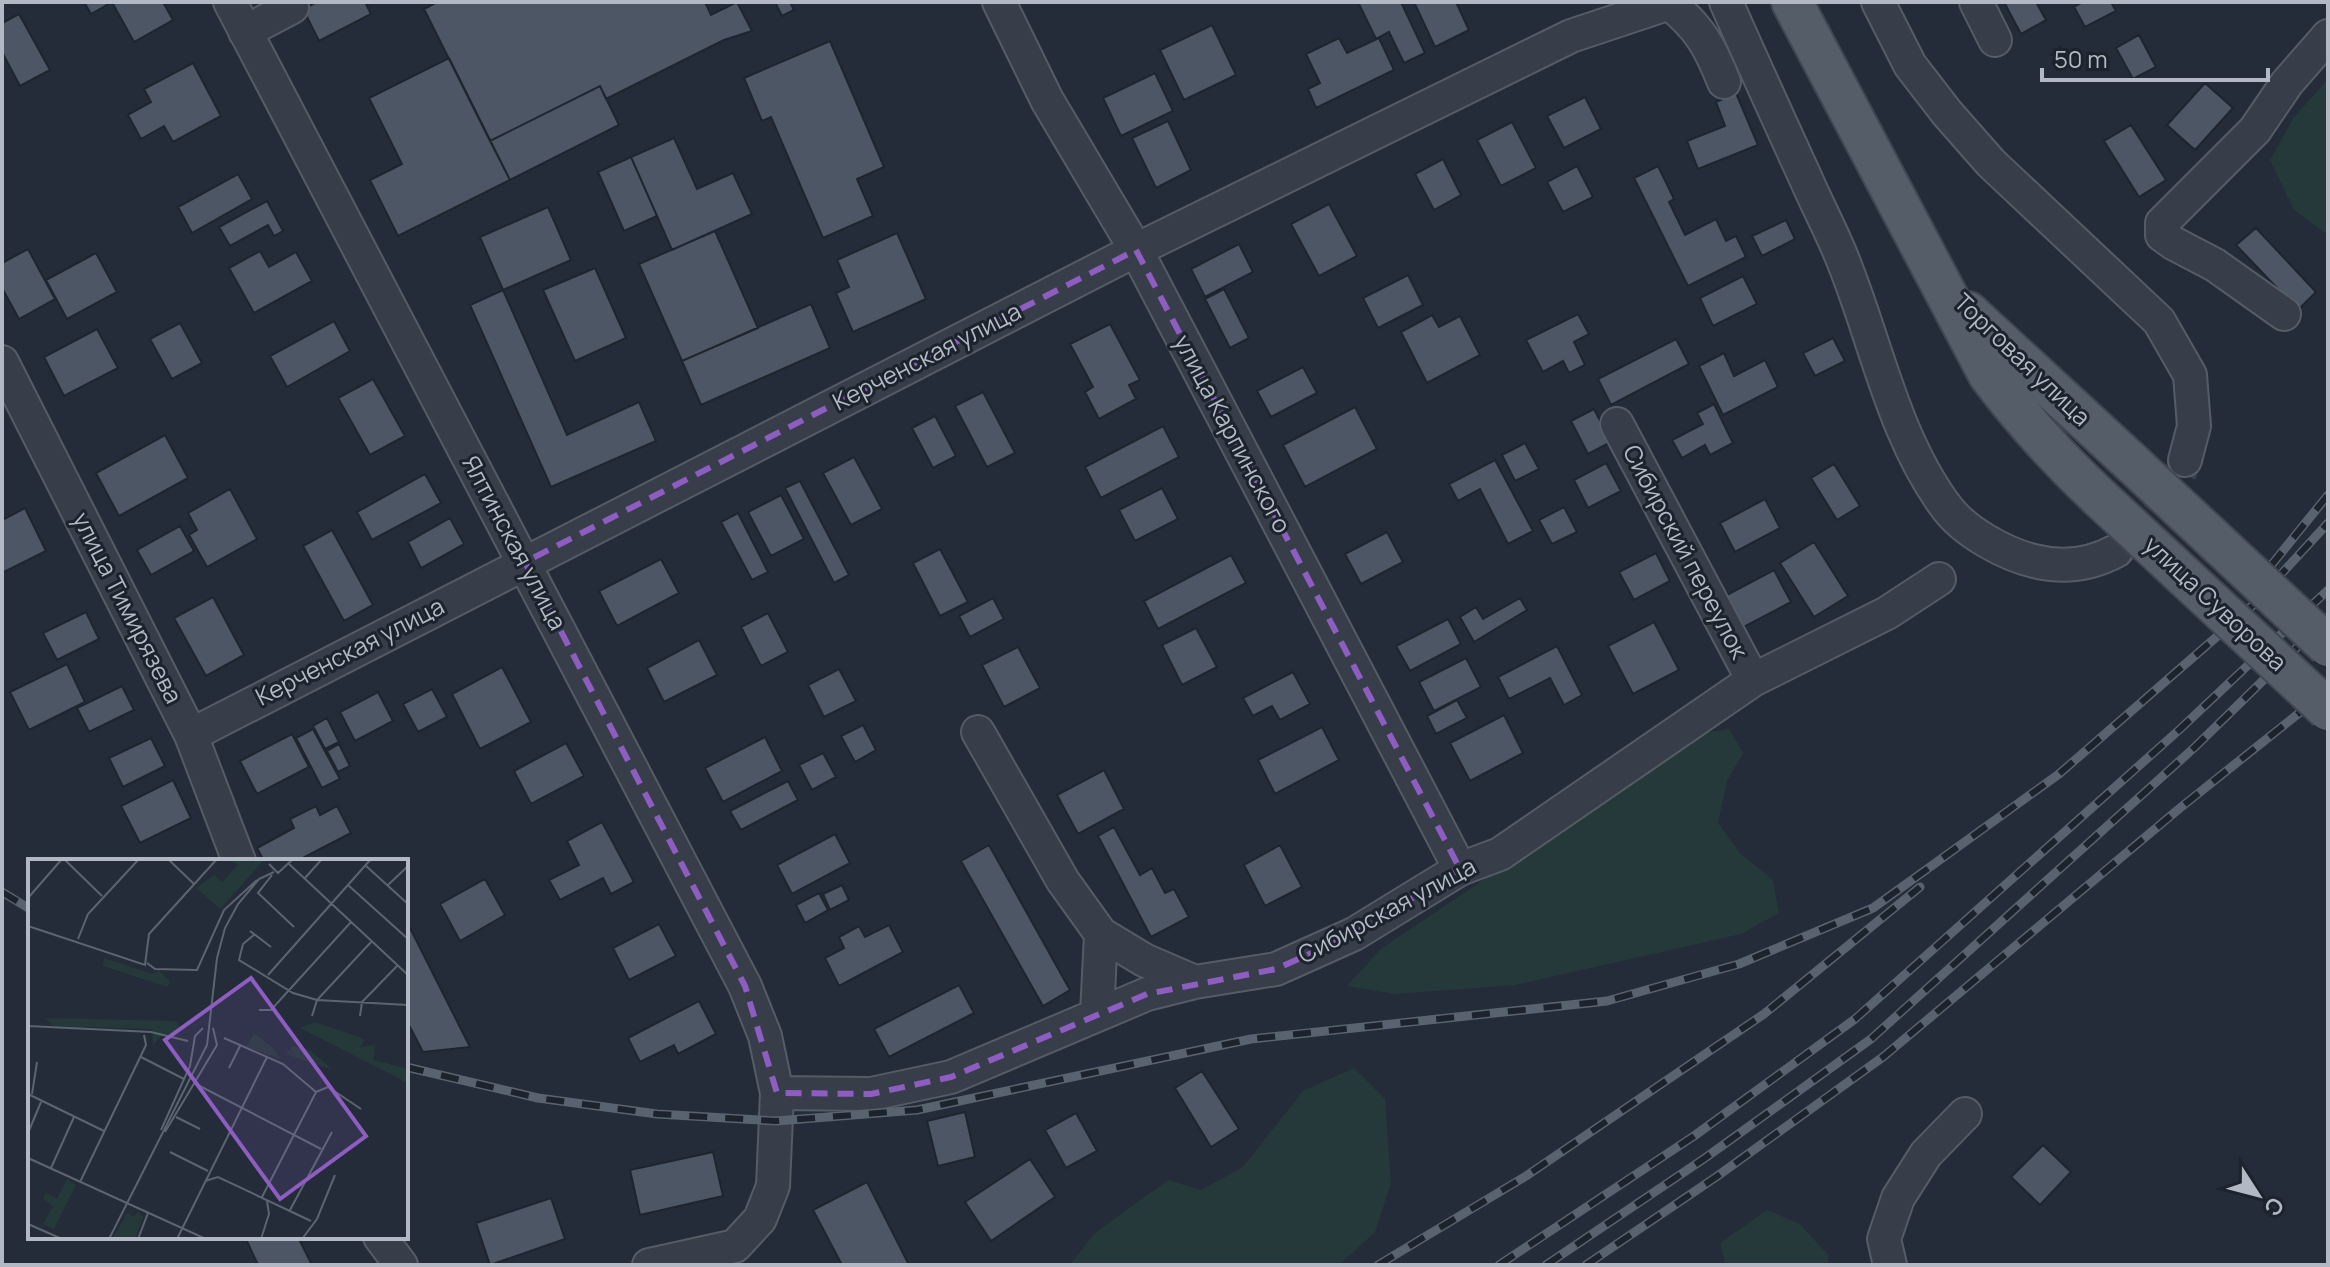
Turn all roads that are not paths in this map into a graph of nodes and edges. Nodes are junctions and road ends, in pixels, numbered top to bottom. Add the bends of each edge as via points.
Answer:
1 (230, 2) edge
2 (999, 2) edge
3 (1726, 2) edge
4 (1792, 2) edge
5 (1878, 2) edge
6 (1976, 2) edge
7 (1672, 3) edge
8 (292, 7) dead end
9 (245, 32) junction
10 (2328, 36) edge
11 (1995, 40) dead end
12 (1724, 82) dead end
13 (1921, 246) junction
14 (1136, 250) junction
15 (2284, 314) dead end
16 (2, 362) edge
17 (1617, 424) dead end
18 (2185, 460) tunnel mouth
19 (2133, 464) joint
20 (2101, 499) joint
21 (2116, 551) tunnel mouth
22 (525, 562) junction
23 (1939, 579) dead end
24 (2328, 646) edge
25 (1753, 680) junction
26 (2328, 710) edge
27 (978, 732) dead end
28 (191, 735) junction
29 (238, 859) edge
30 (1460, 869) junction
31 (1101, 934) junction
32 (1195, 982) junction
33 (1097, 1014) junction
34 (777, 1093) junction
35 (1965, 1114) dead end
36 (382, 1239) edge
37 (401, 1265) edge
38 (649, 1265) edge
39 (1890, 1265) edge

1 - 9 street, Ялтинская улица
2 - 14 street, улица Карпинского via 1047,100
3 - 21 street via 1847,268 1877,362 1921,468 1948,511 2016,557 2049,565 2077,565
4 - 13 main road, Торговая улица
5 - 18 street via 1910,65 1991,163 2159,321 2190,375 2194,426
6 - 11 street
7 - 12 street via 1710,46
7 - 14 street, Керченская улица via 1571,36
8 - 9 street
9 - 22 street, Ялтинская улица
10 - 15 street via 2255,130 2162,223 2162,235
13 - 19 main road, Торговая улица via 1982,328
13 - 20 main road, Торговая улица via 1989,375 2025,423
14 - 22 street, Керченская улица
14 - 30 street, улица Карпинского
16 - 28 street, улица Тимирязева
17 - 25 street, Сибирский переулок
19 - 24 main road, улица Суворова, bridge
20 - 26 main road, улица Суворова, bridge
22 - 28 street, Керченская улица
22 - 34 street, Ялтинская улица via 745,986 765,1036
23 - 25 street, Сибирская улица via 1887,613
25 - 30 street, Сибирская улица via 1511,847
27 - 31 street via 1063,881
28 - 29 street, улица Тимирязева
30 - 32 street, Сибирская улица via 1354,934 1276,969
31 - 32 street
31 - 33 street
32 - 33 street, Сибирская улица
33 - 34 street, Сибирская улица via 951,1077 871,1094
34 - 38 street, Ялтинская улица via 773,1186 760,1219 735,1246
35 - 39 street via 1926,1154 1898,1198 1884,1239
36 - 37 street

